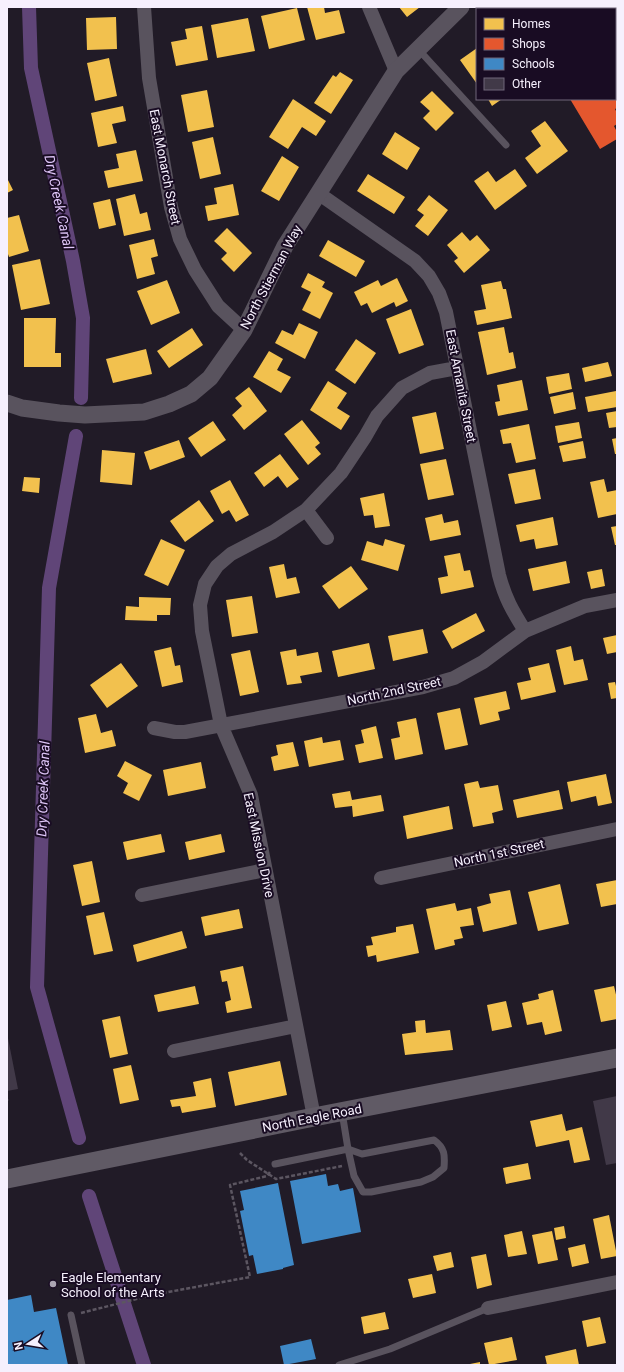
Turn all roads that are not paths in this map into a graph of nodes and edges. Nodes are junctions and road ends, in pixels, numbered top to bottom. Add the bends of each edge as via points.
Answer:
1 (144, 7) edge
2 (369, 7) edge
3 (461, 7) edge
4 (418, 49) junction
5 (396, 71) junction
6 (506, 145) dead end
7 (318, 193) junction
8 (244, 330) junction
9 (457, 368) junction
10 (7, 402) edge
11 (306, 510) junction
12 (327, 538) dead end
13 (617, 600) edge
14 (525, 630) junction
15 (221, 725) junction
16 (154, 728) dead end
17 (617, 829) edge
18 (265, 870) junction
19 (381, 878) dead end
20 (142, 895) dead end
21 (296, 1026) junction
22 (174, 1051) dead end
23 (617, 1058) edge
24 (342, 1112) junction
25 (314, 1117) junction
26 (348, 1149) junction
27 (275, 1164) road end
28 (7, 1179) edge
29 (617, 1282) edge
30 (488, 1308) joint
31 (71, 1315) road end
32 (82, 1365) edge
33 (339, 1365) edge

1 - 8 street, East Monarch Street via 149,78 171,207 180,239 195,270 218,306
2 - 5 street
3 - 4 street, North Stierman Way
4 - 5 street, North Stierman Way
4 - 6 lane
5 - 7 street, North Stierman Way
7 - 8 street, North Stierman Way via 284,246
7 - 9 street, East Amanita Street via 400,249 429,276 446,312
8 - 10 street, North Stierman Way via 210,378 191,394 144,412 86,415 22,408
9 - 11 street, East Mission Drive via 430,373 402,388 377,416 341,473
9 - 14 street, East Amanita Street via 499,575 512,611
11 - 12 street
11 - 15 street, East Mission Drive via 273,532 231,554 217,566 205,584 200,605 202,631
13 - 14 street, North 2nd Street via 585,606
14 - 15 street, North 2nd Street via 483,662 454,678 423,687
15 - 16 street, North 2nd Street via 185,732
15 - 18 street, East Mission Drive via 251,795
17 - 19 street, North 1st Street
18 - 20 street
18 - 21 street, East Mission Drive
21 - 22 street
21 - 25 street, East Mission Drive
23 - 24 main road, North Eagle Road
24 - 25 main road, North Eagle Road
24 - 26 lane
25 - 28 main road, North Eagle Road
26 - 26 lane via 362,1154 434,1140 442,1146 444,1168 433,1178 421,1182 363,1192 354,1176
26 - 27 lane
29 - 30 street
30 - 33 lane via 390,1349
31 - 32 lane

